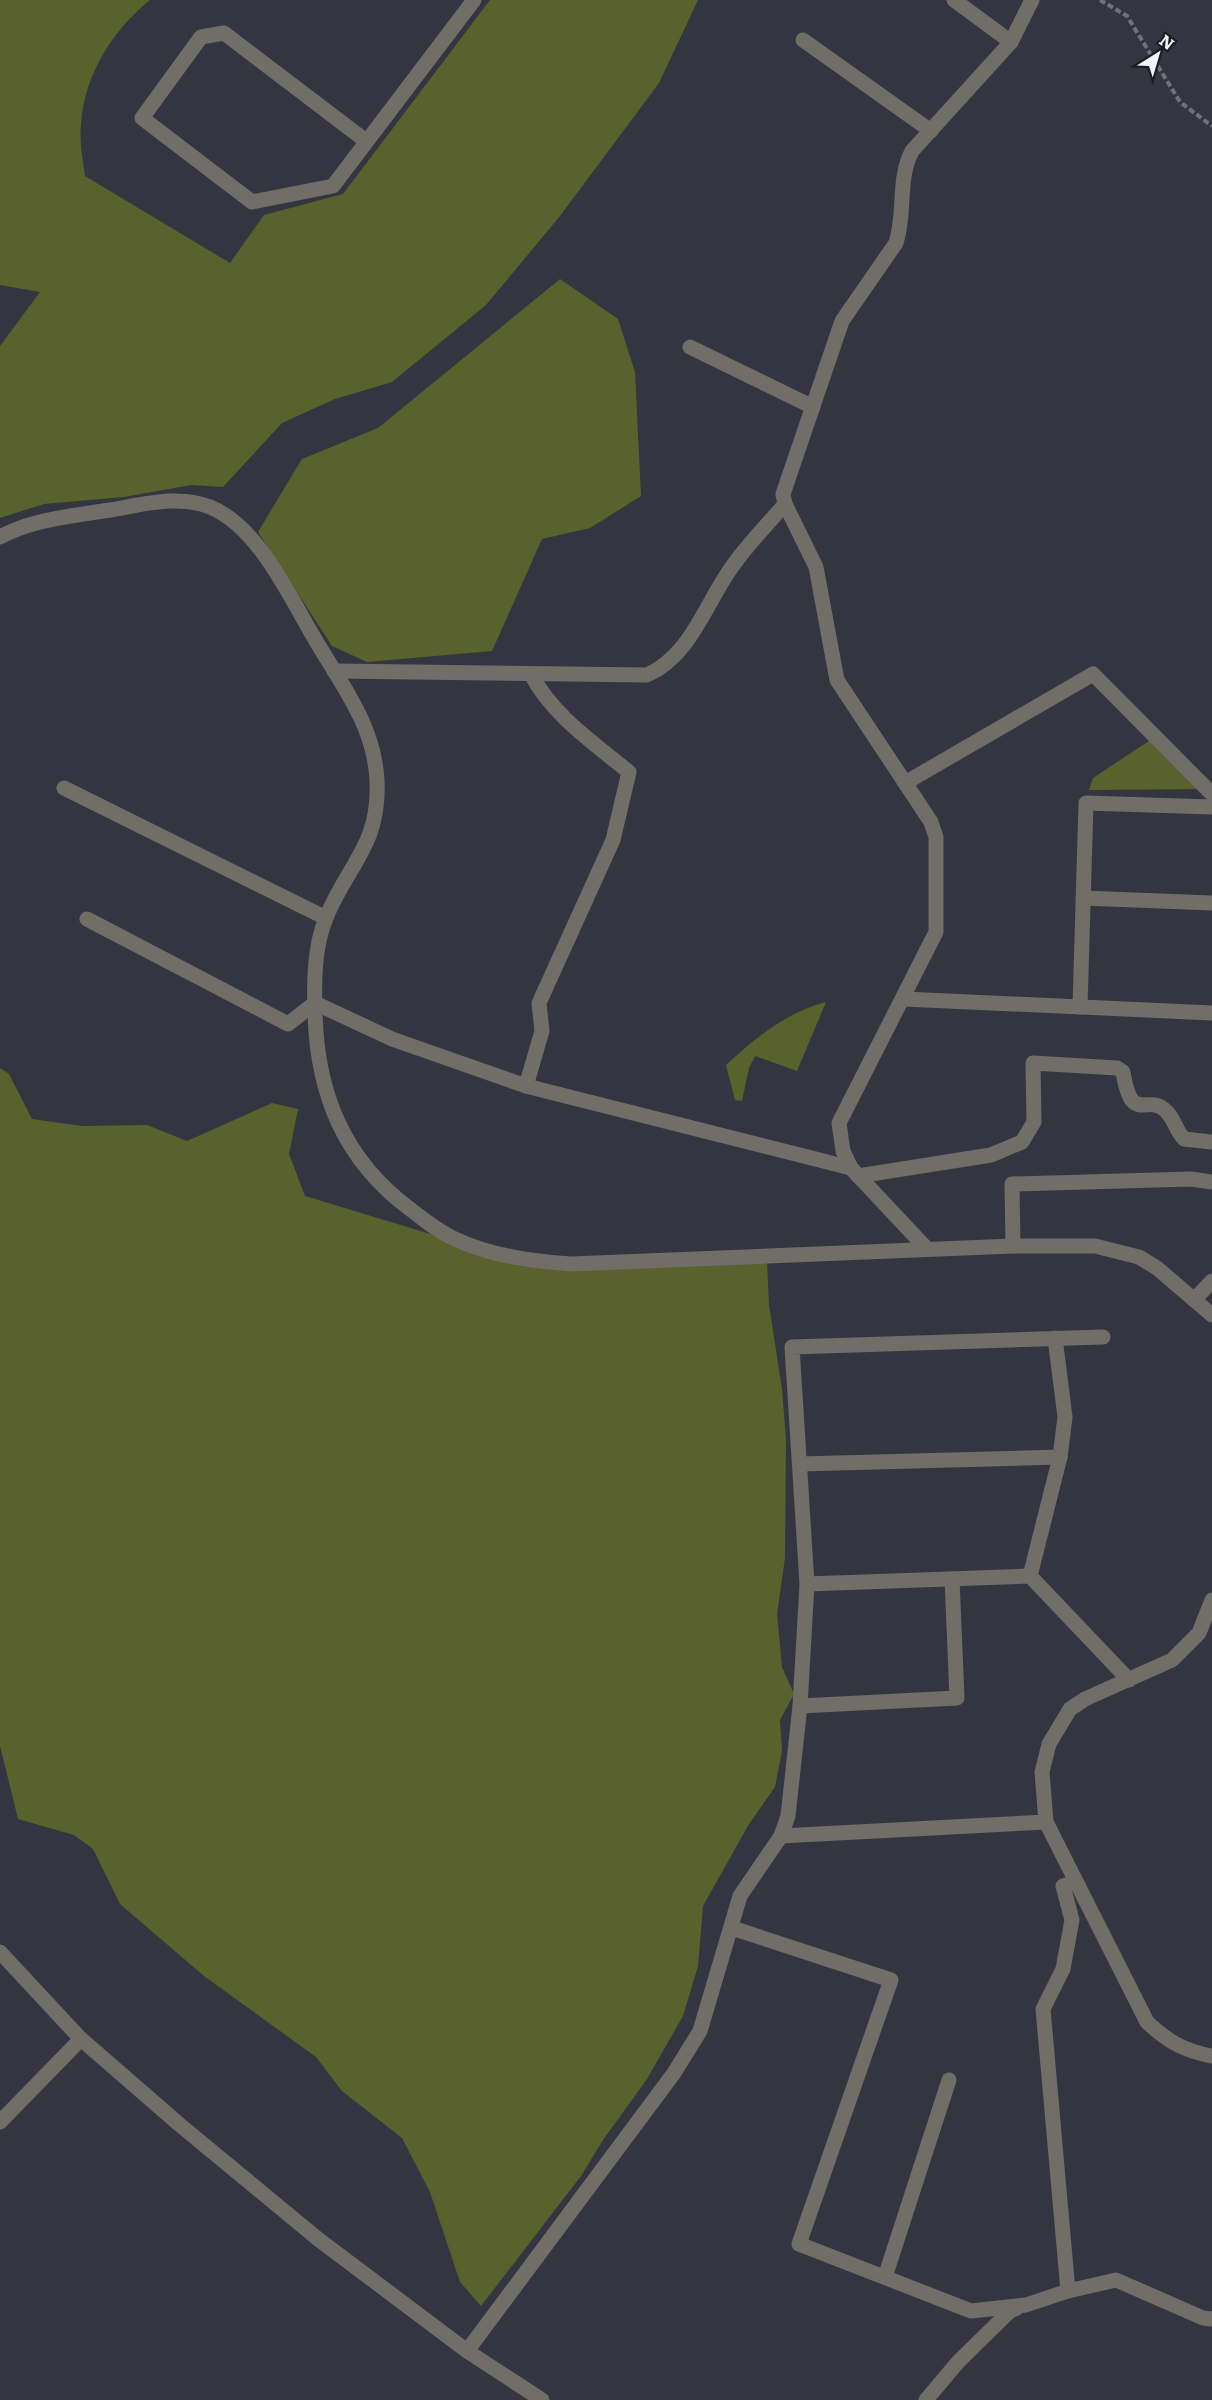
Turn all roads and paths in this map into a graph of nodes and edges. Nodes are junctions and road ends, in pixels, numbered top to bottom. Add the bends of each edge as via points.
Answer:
1 (474, 0) edge
2 (954, 0) edge
3 (1032, 0) edge
4 (1100, 0) edge
5 (803, 40) dead end
6 (1011, 42) junction
7 (1212, 126) edge
8 (931, 131) junction
9 (366, 141) junction
10 (690, 347) dead end
11 (813, 407) junction
12 (785, 504) junction
13 (0, 537) edge
14 (334, 671) junction
15 (531, 674) junction
16 (905, 783) junction
17 (64, 788) dead end
18 (1212, 794) edge
19 (1212, 807) edge
20 (1083, 898) junction
21 (1212, 903) edge
22 (326, 918) junction
23 (87, 919) dead end
24 (904, 999) junction
25 (315, 1003) junction
26 (1080, 1007) junction
27 (1212, 1013) edge
28 (526, 1086) junction
29 (1212, 1142) edge
30 (854, 1172) junction
31 (1212, 1182) edge
32 (1013, 1246) junction
33 (927, 1250) junction
34 (1212, 1281) edge
35 (1194, 1300) junction
36 (1212, 1315) edge
37 (1103, 1337) dead end
38 (1055, 1338) junction
39 (1060, 1457) junction
40 (800, 1464) junction
41 (1030, 1576) junction
42 (952, 1579) junction
43 (807, 1584) junction
44 (1212, 1600) edge
45 (1129, 1680) junction
46 (800, 1706) junction
47 (1046, 1822) junction
48 (780, 1836) junction
49 (1076, 1882) junction
50 (732, 1928) junction
51 (0, 1952) edge
52 (81, 2039) junction
53 (1212, 2056) edge
54 (949, 2080) dead end
55 (0, 2122) edge
56 (885, 2277) junction
57 (1068, 2291) junction
58 (1026, 2305) junction
59 (1212, 2319) edge
60 (467, 2350) junction
61 (542, 2400) edge
62 (926, 2400) edge

1 - 9 street
2 - 6 street
3 - 6 street
4 - 7 path via 1127,16 1180,102
5 - 8 street
6 - 8 street
8 - 11 street via 907,162 901,229 896,243 842,321
9 - 9 street via 333,186 252,202 142,118 201,37 224,33
10 - 11 street
11 - 12 street via 783,494
12 - 15 street via 733,565 699,624 659,670 647,675
12 - 16 street via 816,567 837,680
13 - 14 street via 50,519 167,501 209,506 242,527 263,554
14 - 15 street
14 - 22 street via 372,742 377,813 369,838
15 - 28 street via 562,716 629,772 613,840 539,1003 542,1031
16 - 18 street via 1093,674
16 - 24 street via 931,822 936,837 938,923
17 - 22 street
19 - 20 street via 1086,803
20 - 21 street
20 - 26 street
22 - 25 street via 318,948
23 - 25 street via 288,1024
24 - 26 street
24 - 30 street via 842,1113 839,1133
25 - 28 street via 392,1040
25 - 33 street via 316,1049 325,1087 349,1145 367,1171 393,1196 454,1239 528,1261 571,1264
26 - 27 street
28 - 30 street
29 - 30 street via 1184,1139 1162,1107 1137,1105 1126,1094 1123,1072 1117,1068 1033,1063 1034,1122 1022,1142 991,1155
30 - 33 street
31 - 32 street via 1191,1179 1012,1184
32 - 33 street
32 - 35 street via 1095,1246 1121,1251 1157,1268
34 - 35 street
35 - 36 street
37 - 38 street
38 - 39 street via 1065,1416
38 - 40 street via 792,1347
39 - 40 street
39 - 41 street
40 - 43 street
41 - 42 street
41 - 45 street
42 - 43 street
42 - 46 street via 957,1698
43 - 46 street
44 - 45 street via 1199,1633 1186,1648 1172,1660
45 - 47 street via 1085,1699 1070,1709 1056,1728 1042,1772
46 - 48 street via 788,1816
47 - 48 street
47 - 49 street
48 - 50 street via 740,1896
49 - 53 street via 1147,2022 1167,2041
49 - 57 street via 1063,1887 1072,1920 1063,1969 1043,2009
50 - 56 street via 891,1980 800,2244
50 - 60 street via 700,2031 674,2073
51 - 52 street
52 - 55 street
52 - 60 street via 309,2231
54 - 56 street
56 - 58 street via 971,2311
57 - 58 street
57 - 59 street via 1116,2280
58 - 62 street via 1010,2311
60 - 61 street

